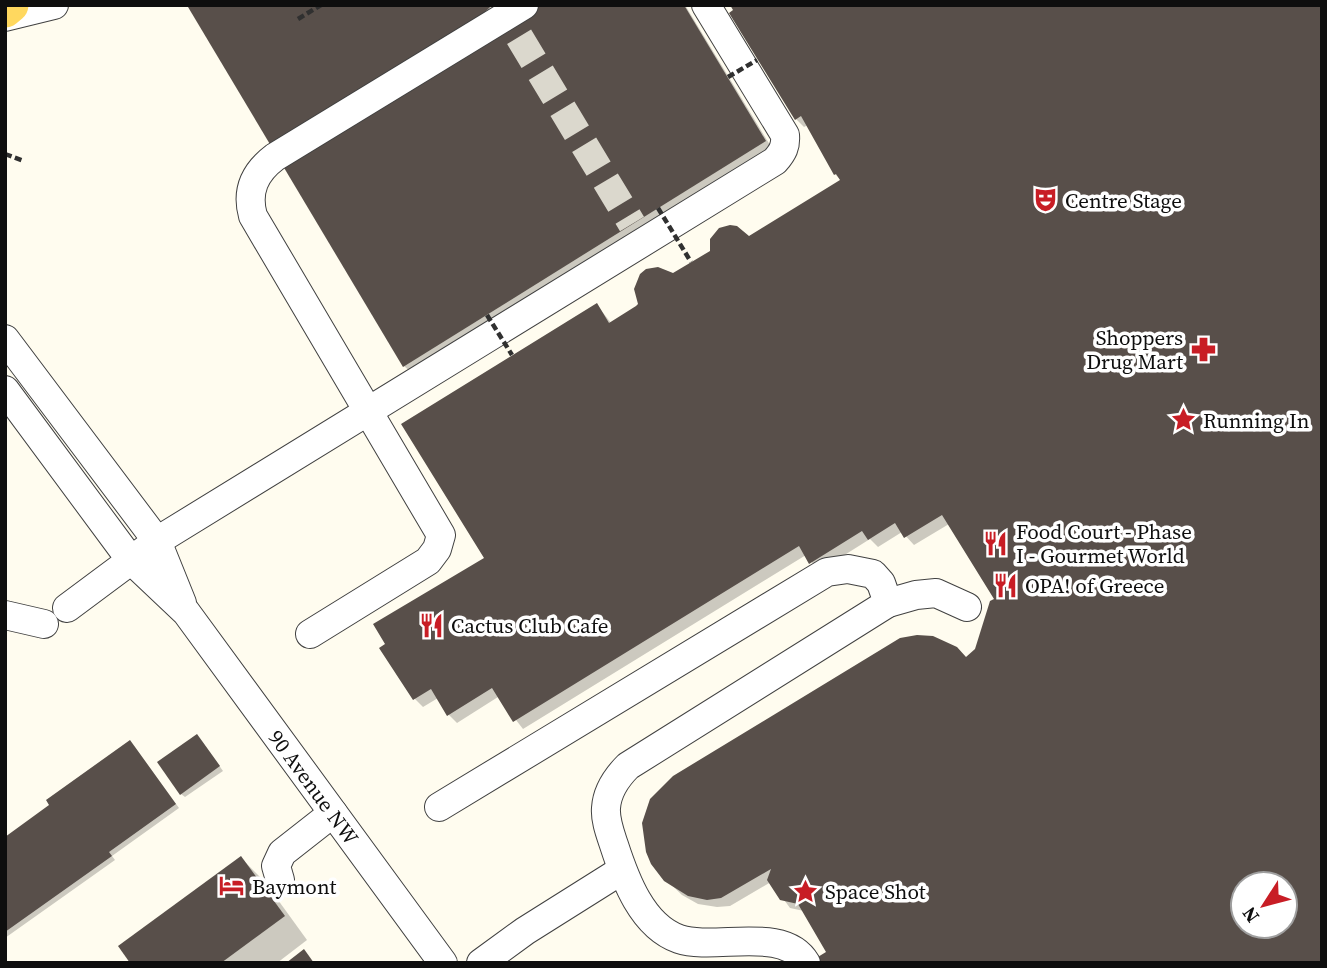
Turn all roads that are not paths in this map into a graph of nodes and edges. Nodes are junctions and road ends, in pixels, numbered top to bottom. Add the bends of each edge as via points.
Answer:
1 (11, 5) edge
2 (54, 5) edge
3 (706, 5) edge
4 (513, 8) edge
5 (5, 10) edge
6 (5, 17) edge
7 (5, 339) edge
8 (5, 390) edge
9 (369, 411) junction
10 (157, 541) junction
11 (130, 559) junction
12 (888, 603) junction
13 (967, 607) dead end
14 (67, 608) dead end
15 (186, 612) junction
16 (5, 615) edge
17 (44, 624) dead end
18 (310, 634) dead end
19 (439, 807) dead end
20 (333, 813) junction
21 (622, 870) junction
22 (280, 880) dead end
23 (443, 963) edge
24 (481, 963) edge
25 (806, 963) edge

1 - 5 main road
2 - 6 street
3 - 9 street via 785,135 783,153 638,233
4 - 9 street via 275,157 252,187 253,216
7 - 10 street, 90 Avenue NW
8 - 11 street, 90 Avenue NW
9 - 10 street
9 - 18 street via 437,526 440,544 428,561
10 - 11 street
10 - 15 street, 90 Avenue NW
11 - 14 street
11 - 15 street, 90 Avenue NW
12 - 13 street via 936,593
12 - 19 street via 873,574 848,569 827,572
12 - 21 street via 628,766 618,777 605,809
15 - 20 street, 90 Avenue NW
16 - 17 street
20 - 22 street via 282,853 276,866
20 - 23 street, 90 Avenue NW
21 - 24 street
21 - 25 street via 647,914 669,934 691,942 789,946

